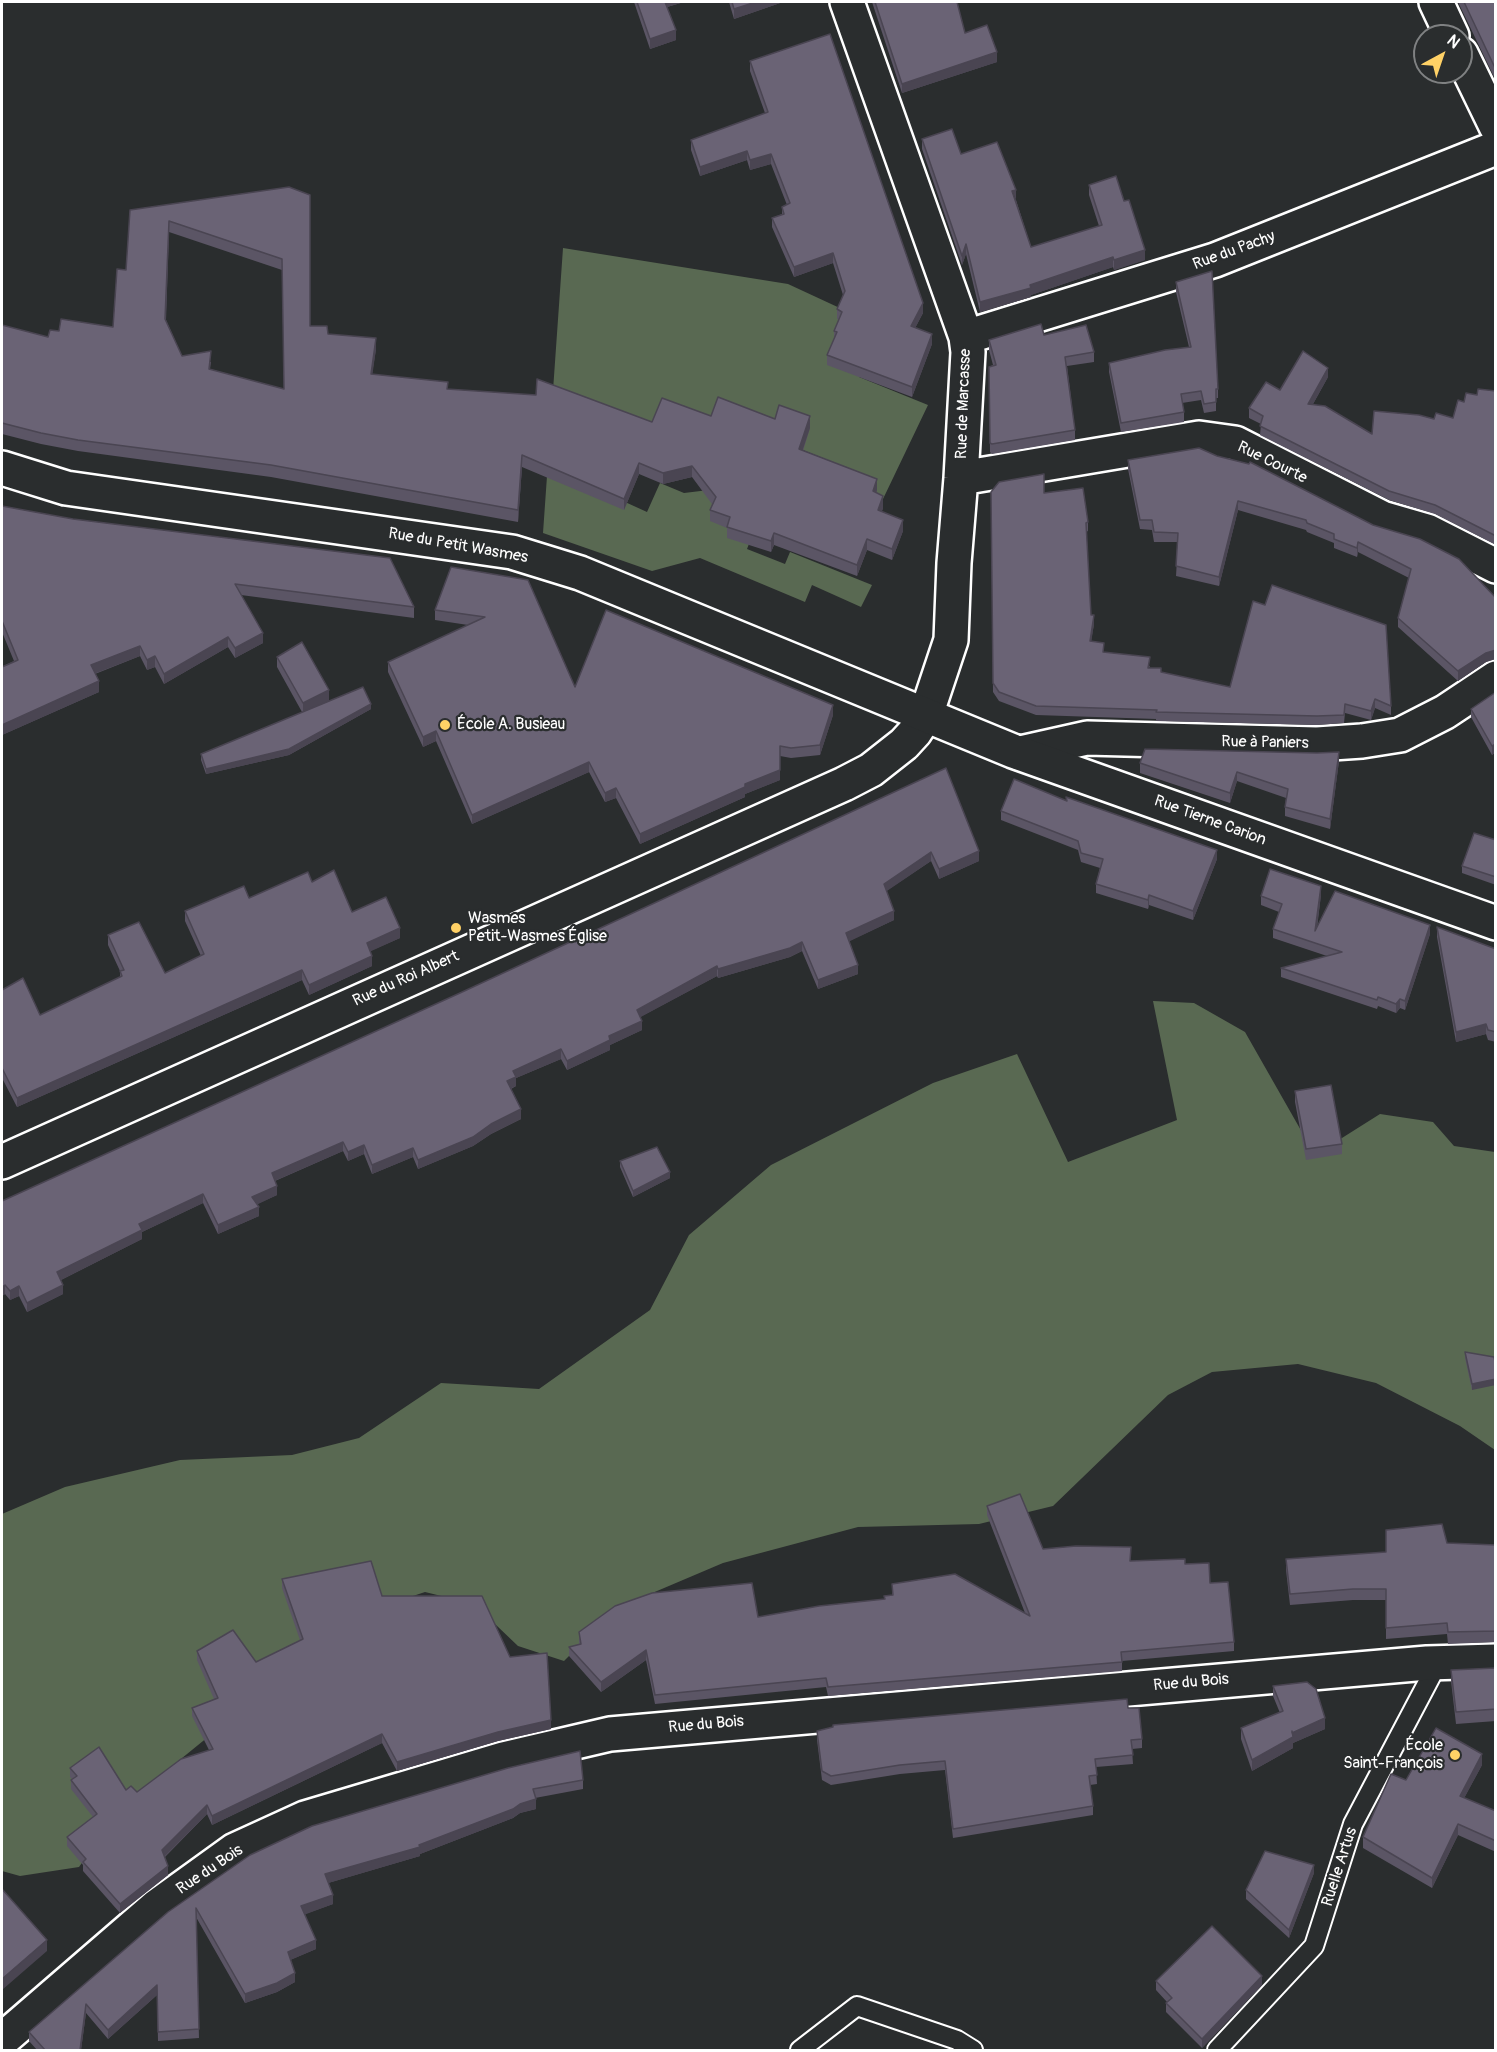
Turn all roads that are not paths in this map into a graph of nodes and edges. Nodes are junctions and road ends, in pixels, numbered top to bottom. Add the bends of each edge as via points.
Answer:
1 (847, 2) edge
2 (1436, 2) edge
3 (1446, 24) edge
4 (1473, 79) edge
5 (1496, 126) edge
6 (1496, 148) edge
7 (966, 337) junction
8 (2, 468) edge
9 (961, 478) junction
10 (1496, 566) edge
11 (1496, 678) edge
12 (926, 715) junction
13 (1020, 753) junction
14 (1496, 923) edge
15 (2, 1162) edge
16 (1496, 1661) edge
17 (1438, 1663) junction
18 (2, 2040) edge
19 (800, 2050) edge
20 (974, 2050) edge
21 (1217, 2050) edge

1 - 7 street, Rue de Marcasse
2 - 3 street
4 - 5 street
6 - 7 street, Rue du Pachy via 1215,260
7 - 9 street, Rue de Marcasse
8 - 12 street, Rue du Petit Wasmes via 66,488 512,552 580,573
9 - 10 street, Rue Courte via 1199,438 1235,443 1382,518 1427,531
9 - 12 street, Rue de Marcasse via 951,640
11 - 13 street, Rue à Paniers via 1445,712 1400,735 1362,741 1317,744 1087,738
12 - 13 street, Rue Tierne Carion
12 - 15 street, Rue du Roi Albert via 904,744 871,770 844,784
13 - 14 street, Rue Tierne Carion
16 - 17 street, Rue du Bois
17 - 18 street, Rue du Bois via 610,1734 502,1759 305,1818 235,1850 156,1907
17 - 21 lane, Ruelle Artus via 1353,1824 1314,1946
19 - 20 lane via 857,2006 957,2040

